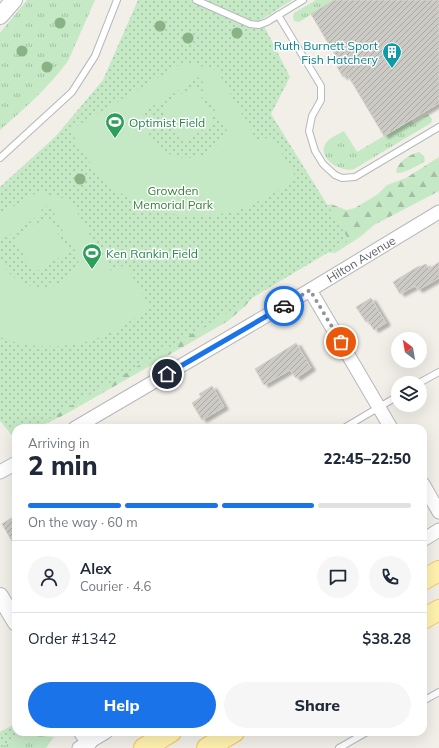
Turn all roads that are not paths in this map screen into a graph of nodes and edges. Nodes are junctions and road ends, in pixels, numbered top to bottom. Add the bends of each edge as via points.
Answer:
1 (14, 0) edge
2 (117, 0) edge
3 (196, 0) edge
4 (303, 0) edge
5 (0, 16) edge
6 (278, 16) junction
7 (439, 127) edge
8 (0, 158) edge
9 (439, 212) edge
10 (310, 290) junction
11 (439, 372) edge
12 (427, 379) edge
13 (391, 400) edge
14 (379, 407) junction
15 (82, 424) edge
16 (351, 424) edge
17 (389, 424) edge
18 (12, 465) edge
19 (0, 472) edge
20 (427, 491) edge
21 (439, 512) edge
22 (439, 530) edge
23 (427, 538) edge
24 (439, 571) edge
25 (427, 578) edge
26 (0, 596) edge
27 (439, 610) edge
28 (12, 616) edge
29 (427, 617) edge
30 (439, 692) edge
31 (427, 699) edge
32 (96, 736) edge
33 (164, 736) edge
34 (227, 736) edge
35 (360, 736) edge
36 (83, 741) edge
37 (144, 748) edge
38 (207, 748) edge
39 (339, 748) edge

1 - 5 street
2 - 8 lane via 95,56 72,92
3 - 6 lane via 250,24 259,25
4 - 6 lane
6 - 7 lane via 321,86 321,100 312,116 310,131 315,151 323,164 335,175 342,178 355,177
9 - 10 street, Hilton Avenue
10 - 14 street
10 - 15 street, Hilton Avenue
11 - 12 lane
13 - 14 lane
14 - 16 lane
14 - 17 street
18 - 19 street
20 - 21 street
22 - 23 street
24 - 25 main road
26 - 28 street
27 - 29 main road
30 - 31 lane
32 - 36 street
33 - 37 main road
34 - 38 main road
35 - 39 lane

